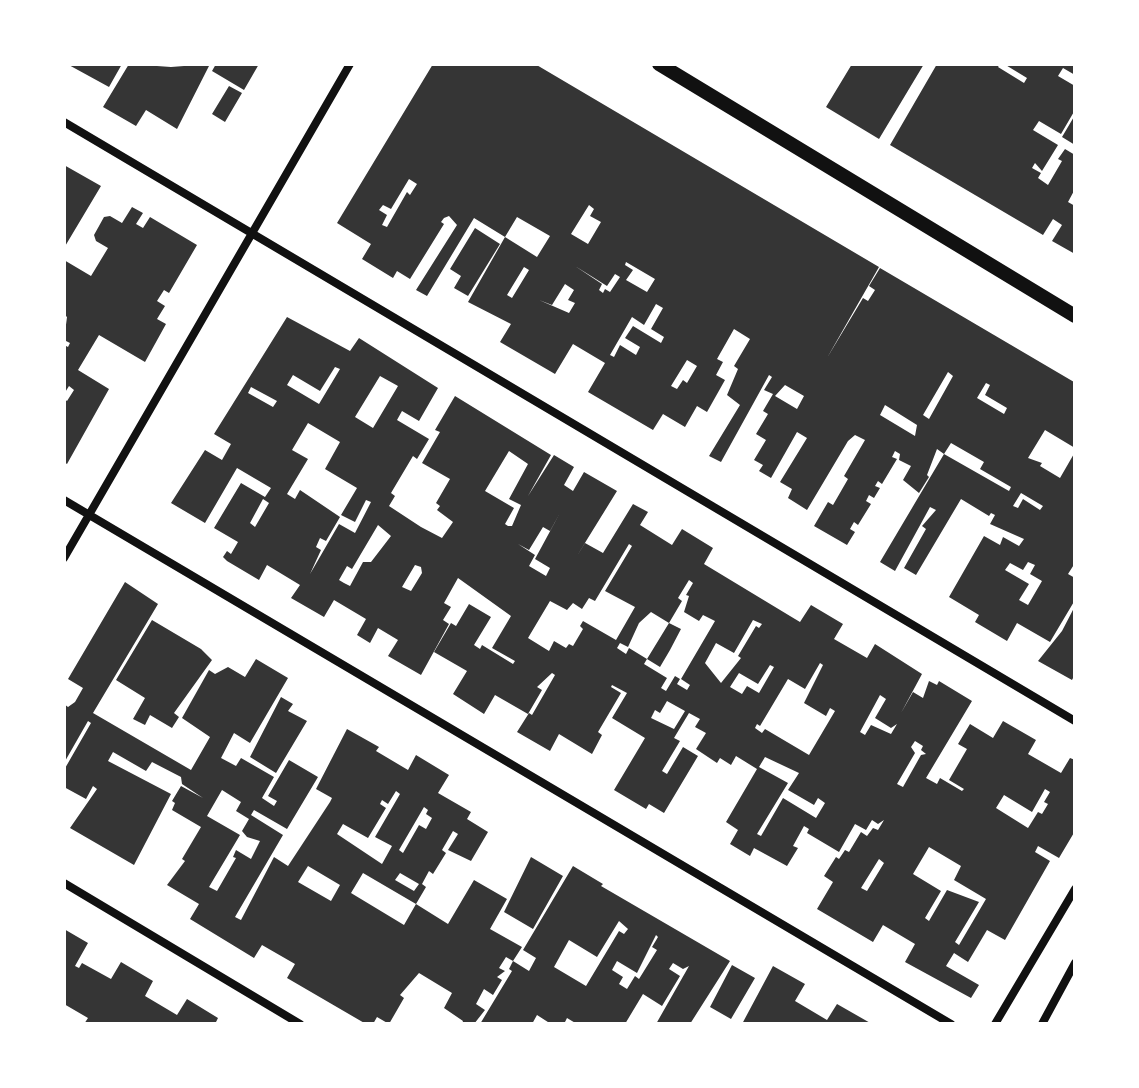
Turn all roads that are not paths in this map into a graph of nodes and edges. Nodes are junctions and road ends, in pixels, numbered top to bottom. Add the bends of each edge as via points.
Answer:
1 (350, 64) edge
2 (659, 64) edge
3 (64, 122) edge
4 (251, 235) junction
5 (1075, 316) edge
6 (64, 500) edge
7 (89, 515) junction
8 (64, 558) edge
9 (1075, 721) edge
10 (64, 883) edge
11 (1075, 889) edge
12 (1075, 963) edge
13 (300, 1024) edge
14 (951, 1024) edge
15 (995, 1024) edge
16 (1042, 1024) edge

1 - 4 street
2 - 5 main road
3 - 4 street
4 - 7 street
4 - 9 street
6 - 7 street
7 - 8 street
7 - 14 street
10 - 13 street
11 - 15 street
12 - 16 street

